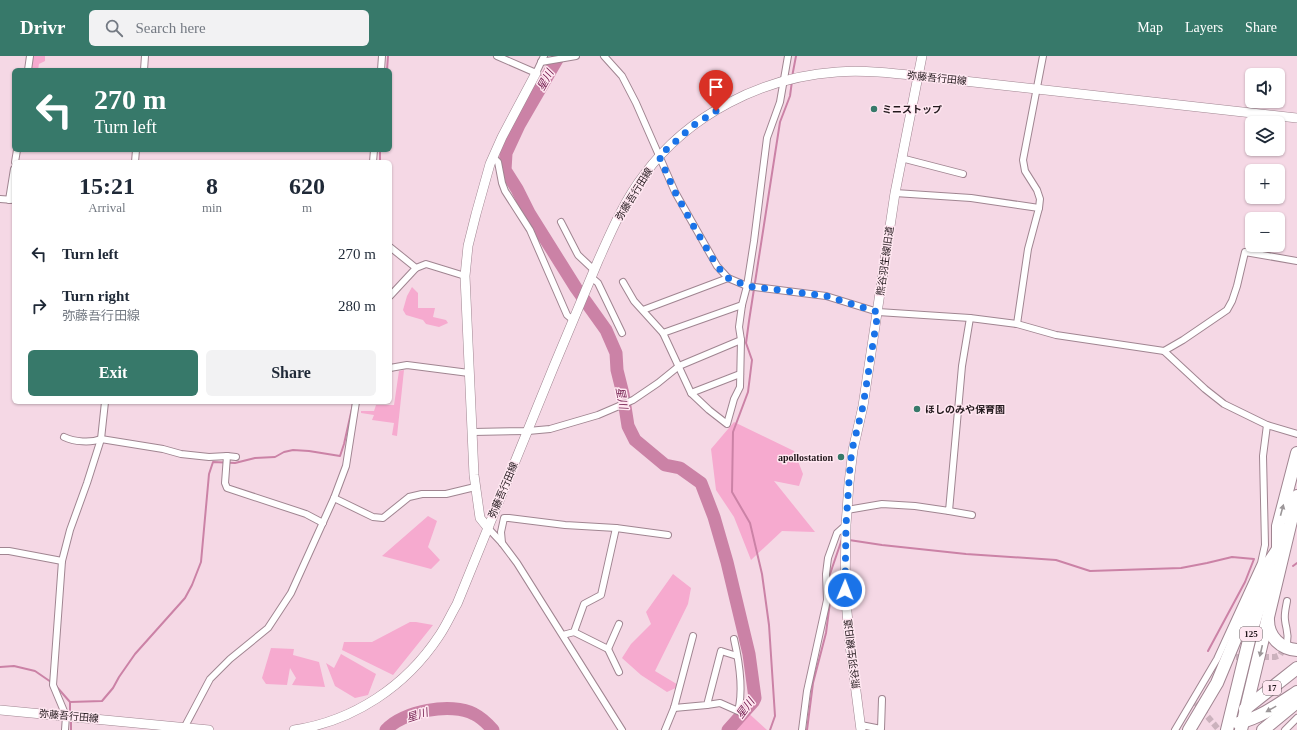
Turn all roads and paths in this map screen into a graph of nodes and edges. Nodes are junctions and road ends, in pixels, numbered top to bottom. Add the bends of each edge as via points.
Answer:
1 (30, 56) edge
2 (145, 56) edge
3 (382, 56) edge
4 (497, 56) edge
5 (576, 56) edge
6 (604, 56) edge
7 (788, 56) edge
8 (922, 56) edge
9 (1043, 56) edge
10 (542, 60) edge
11 (28, 68) edge
12 (144, 68) edge
13 (381, 68) edge
14 (536, 73) junction
15 (919, 76) junction
16 (785, 81) junction
17 (1037, 89) junction
18 (1297, 118) edge
19 (659, 156) junction
20 (493, 157) junction
21 (901, 158) junction
22 (963, 174) dead end
23 (895, 193) junction
24 (0, 199) edge
25 (12, 200) edge
26 (1039, 208) junction
27 (560, 222) dead end
28 (392, 249) edge
29 (1297, 261) edge
30 (416, 268) junction
31 (465, 276) junction
32 (591, 276) junction
33 (728, 278) junction
34 (623, 282) dead end
35 (747, 286) junction
36 (392, 294) edge
37 (742, 305) junction
38 (643, 310) junction
39 (878, 312) junction
40 (574, 318) junction
41 (970, 318) junction
42 (1016, 324) junction
43 (622, 333) dead end
44 (663, 333) junction
45 (741, 340) junction
46 (1164, 350) junction
47 (679, 366) junction
48 (392, 368) edge
49 (469, 373) junction
50 (740, 374) junction
51 (691, 393) junction
52 (105, 404) edge
53 (356, 404) edge
54 (1267, 426) junction
55 (528, 431) junction
56 (473, 432) junction
57 (1297, 434) edge
58 (64, 437) dead end
59 (101, 439) junction
60 (1297, 453) edge
61 (227, 456) junction
62 (236, 457) dead end
63 (475, 487) junction
64 (1297, 496) edge
65 (334, 498) junction
66 (847, 510) junction
67 (949, 511) junction
68 (972, 515) dead end
69 (323, 523) junction
70 (488, 528) junction
71 (616, 528) junction
72 (1288, 533) junction
73 (846, 534) junction
74 (668, 535) dead end
75 (502, 543) junction
76 (1278, 549) junction
77 (0, 551) edge
78 (62, 561) junction
79 (1256, 572) junction
80 (1287, 601) dead end
81 (1268, 613) junction
82 (619, 624) dead end
83 (574, 632) junction
84 (563, 636) junction
85 (693, 636) dead end
86 (734, 639) dead end
87 (1287, 643) dead end
88 (608, 649) junction
89 (1297, 650) edge
90 (737, 656) junction
91 (1297, 668) edge
92 (619, 672) dead end
93 (1297, 692) edge
94 (882, 699) dead end
95 (1297, 702) edge
96 (707, 705) junction
97 (674, 708) junction
98 (1247, 708) junction
99 (0, 710) edge
100 (66, 716) junction
101 (1297, 718) edge
102 (1242, 726) edge
103 (861, 727) edge
104 (1228, 727) edge
105 (1287, 727) edge
106 (183, 729) edge
107 (65, 730) edge
108 (209, 730) edge
109 (294, 730) edge
110 (622, 730) edge
111 (666, 730) edge
112 (802, 730) edge
113 (1175, 730) edge
114 (1179, 730) edge
115 (1189, 730) edge
116 (1220, 730) edge
117 (1263, 730) edge
118 (1282, 730) edge

1 - 11 street
2 - 12 street
3 - 13 street
4 - 14 street
5 - 10 street
6 - 19 street via 622,76
7 - 16 street
8 - 15 main road, 熊谷羽生線旧道
9 - 17 street
10 - 14 street
14 - 20 main road
15 - 16 main road, 弥藤吾行田線 via 888,72 837,72
15 - 17 main road, 弥藤吾行田線
15 - 21 main road, 熊谷羽生線旧道
16 - 19 main road, 弥藤吾行田線 via 759,89 716,111 694,125
16 - 35 street via 767,138
17 - 18 main road, 弥藤吾行田線
17 - 26 street via 1023,160 1024,171 1040,198
19 - 32 main road, 弥藤吾行田線 via 631,195
19 - 33 street via 694,227 717,266
20 - 31 main road via 474,220
20 - 40 street via 498,162 505,191 530,230 567,315
21 - 22 street
21 - 23 main road, 熊谷羽生線旧道
23 - 26 street via 971,198
23 - 39 main road, 熊谷羽生線旧道
24 - 25 street
26 - 42 street via 1028,249
27 - 32 street
28 - 30 street
29 - 46 street via 1245,252 1237,286 1227,310
30 - 31 street via 426,264
30 - 36 street
31 - 49 main road
32 - 40 main road, 弥藤吾行田線
32 - 43 street via 598,283
33 - 35 street
33 - 38 street
34 - 38 street via 634,301
35 - 37 street
35 - 39 street via 826,296
37 - 44 street
37 - 45 street via 739,327
38 - 44 street
39 - 41 street
39 - 66 main road, 熊谷羽生線旧道 via 863,406 852,450
40 - 55 main road, 弥藤吾行田線
41 - 42 street
41 - 67 street via 962,366
42 - 46 street via 1056,335
44 - 47 street
45 - 47 street
45 - 50 street
46 - 54 street via 1224,404
47 - 51 street
47 - 55 street via 633,400 598,415 550,429
48 - 49 street via 407,366
49 - 56 main road
50 - 51 street
50 - 51 street via 740,387 727,424
52 - 59 street
53 - 65 street via 346,466
54 - 57 street
54 - 79 street via 1263,456 1265,545
55 - 56 street
55 - 70 main road, 弥藤吾行田線
56 - 63 main road
58 - 59 street via 94,441
59 - 61 street via 181,454
59 - 78 street
76 -> 60 highway, 125 via 1278,526
61 - 62 street
61 - 69 street via 227,488 306,514
63 - 65 street via 446,494 409,497 383,518 373,517
63 - 70 main road via 480,518
64 - 72 highway, 125
65 - 69 street
66 - 67 street via 882,504
66 - 73 main road, 熊谷羽生線旧道
67 - 68 street
69 - 106 street via 291,593 268,628 210,679
70 - 75 street
70 - 109 main road, 弥藤吾行田線 via 457,604 426,654 406,676 364,706 320,725
71 - 74 street
71 - 75 street via 504,518
71 - 83 street via 601,596 584,604
72 - 76 highway, 125
72 - 81 highway, 125
73 - 103 main road, 熊谷羽生線旧道 via 845,590
73 - 112 street via 837,533 828,558 827,600 807,691
75 - 84 street
76 - 104 highway, 125 via 1254,620
76 - 115 highway via 1264,570 1217,683
77 - 78 street
78 - 100 street via 52,685
79 - 113 street via 1217,658
79 - 114 street via 1238,623 1222,657
80 - 87 street via 1284,616 1288,631
81 - 89 highway via 1270,632 1278,643
81 -> 98 highway, 125
82 - 88 street
83 - 84 street
83 - 88 street
84 - 110 street
85 - 97 street
86 - 90 street
88 - 92 street
90 - 96 street via 721,651
90 - 96 street via 740,702 738,711 720,703
91 - 98 highway, 17
93 -> 102 highway
94 - 103 street via 881,729
95 - 117 highway
96 - 97 street
97 - 111 street
98 - 102 highway, 125
98 - 104 highway, 17
99 - 100 main road, 弥藤吾行田線
100 - 106 main road, 弥藤吾行田線
100 - 107 street
101 - 105 street
102 - 104 highway via 1238,724
104 - 116 highway, 17
105 - 118 street
106 - 108 main road, 弥藤吾行田線

